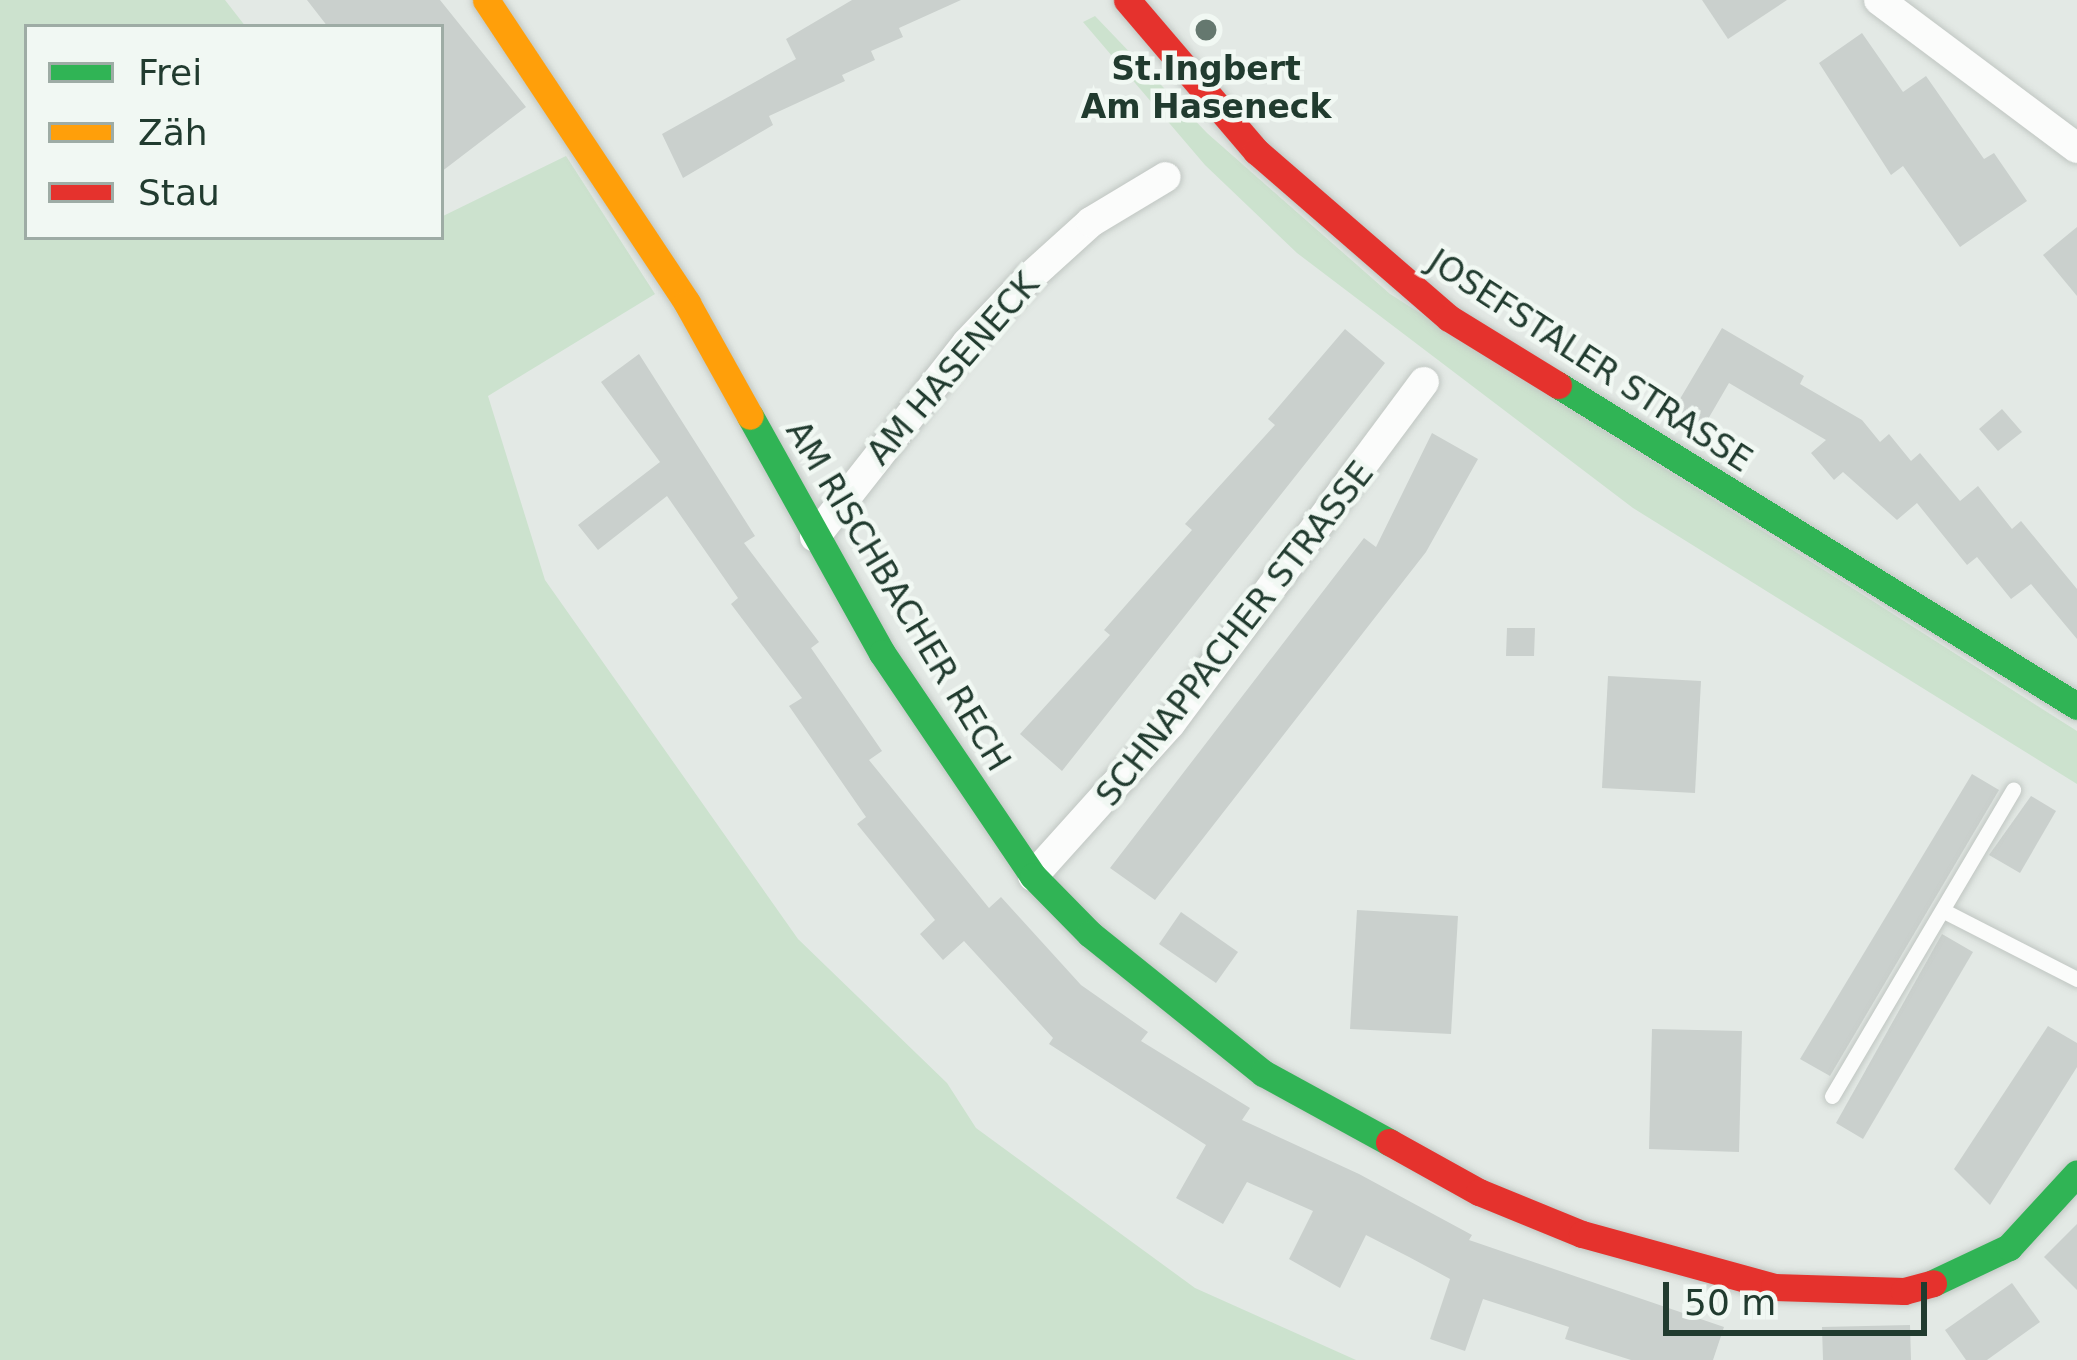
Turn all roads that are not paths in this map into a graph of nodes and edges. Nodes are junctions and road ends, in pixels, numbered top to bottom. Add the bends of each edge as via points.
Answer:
1 (486, 0) edge
2 (1126, 0) edge
3 (1880, 0) edge
4 (2077, 148) edge
5 (1166, 177) dead end
6 (1424, 382) dead end
7 (815, 537) junction
8 (2077, 706) edge
9 (2013, 790) dead end
10 (1034, 876) junction
11 (1944, 911) junction
12 (2077, 979) edge
13 (1832, 1096) dead end
14 (2077, 1173) edge

1 - 7 street, AM RISCHBACHER RECH via 663,264
2 - 8 street, JOSEFSTALER STRASSE via 1256,151 1448,318
3 - 4 street
5 - 7 street, AM HASENECK via 1091,222 1029,278 967,343
6 - 10 street, SCHNAPPACHER STRASSE via 1170,724
7 - 10 street, AM RISCHBACHER RECH via 957,770
9 - 11 lane
10 - 14 street, AM RISCHBACHER RECH via 1161,997 1263,1073 1479,1192 1654,1257 1774,1287 1904,1291 1962,1275 2009,1247
11 - 12 lane
11 - 13 lane

